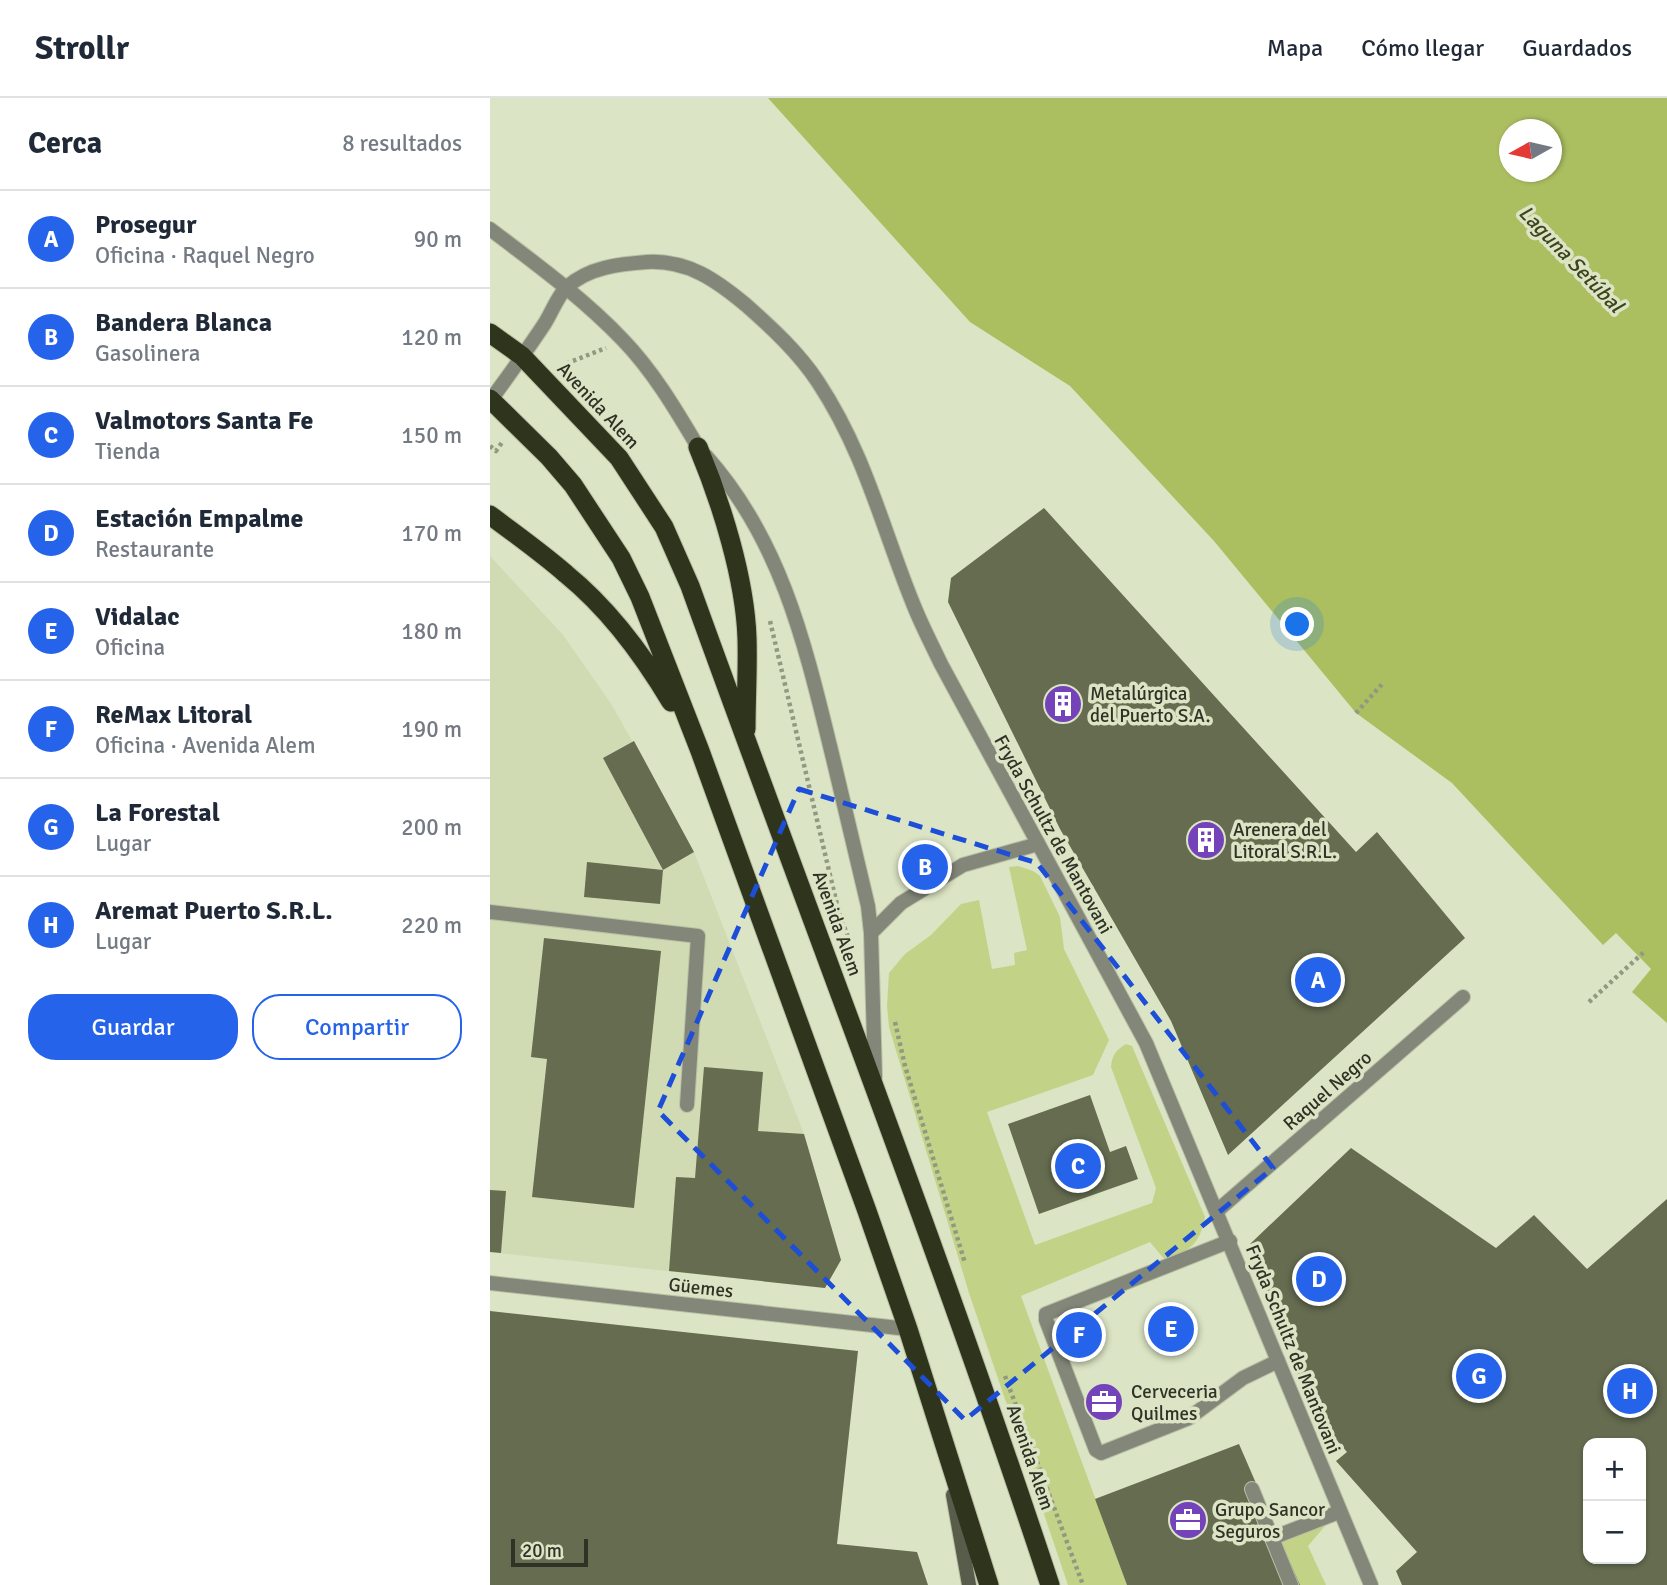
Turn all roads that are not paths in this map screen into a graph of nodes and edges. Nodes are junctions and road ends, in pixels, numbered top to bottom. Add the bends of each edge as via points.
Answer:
1 (490, 229) edge
2 (567, 287) junction
3 (490, 334) edge
4 (522, 356) junction
5 (490, 400) edge
6 (698, 447) junction
7 (490, 515) edge
8 (745, 740) junction
9 (701, 751) junction
10 (1038, 844) junction
11 (490, 912) edge
12 (871, 933) junction
13 (1463, 997) dead end
14 (875, 1089) junction
15 (687, 1105) dead end
16 (1217, 1211) junction
17 (1230, 1241) junction
18 (490, 1283) edge
19 (908, 1329) junction
20 (1278, 1361) junction
21 (943, 1439) junction
22 (1252, 1489) dead end
23 (1339, 1511) junction
24 (1272, 1538) junction
25 (969, 1585) edge
26 (989, 1585) edge
27 (1050, 1585) edge
28 (1290, 1585) edge
29 (1371, 1585) edge

1 - 2 street
2 - 4 street
2 - 6 street via 624,341
2 - 10 street, Fryda Schultz de Mantovani via 614,265 682,265 717,281 793,350 817,380 857,451 914,607
3 - 4 highway, Avenida Alem
4 - 5 street
4 - 8 highway, Avenida Alem via 620,458 664,527
5 - 9 highway via 549,457 596,516 640,597
6 - 8 highway via 716,490 737,573 747,636
6 - 12 street via 730,483 780,573 816,689
7 - 9 highway via 568,575 615,622 652,670
8 - 14 highway, Avenida Alem
9 - 19 highway
10 - 12 street via 963,865 901,903
10 - 16 street, Fryda Schultz de Mantovani via 1146,1043
11 - 15 street via 698,936
12 - 14 street
13 - 16 street, Raquel Negro
14 - 27 highway, Avenida Alem
16 - 17 street, Fryda Schultz de Mantovani
17 - 20 street, Fryda Schultz de Mantovani
17 - 20 street via 1046,1314 1096,1450 1101,1453 1189,1418 1243,1378
18 - 19 street, Güemes
19 - 21 highway
20 - 23 street, Fryda Schultz de Mantovani
21 - 25 main road
21 - 26 highway
22 - 24 street
23 - 24 street
23 - 29 street, Fryda Schultz de Mantovani
24 - 28 street

